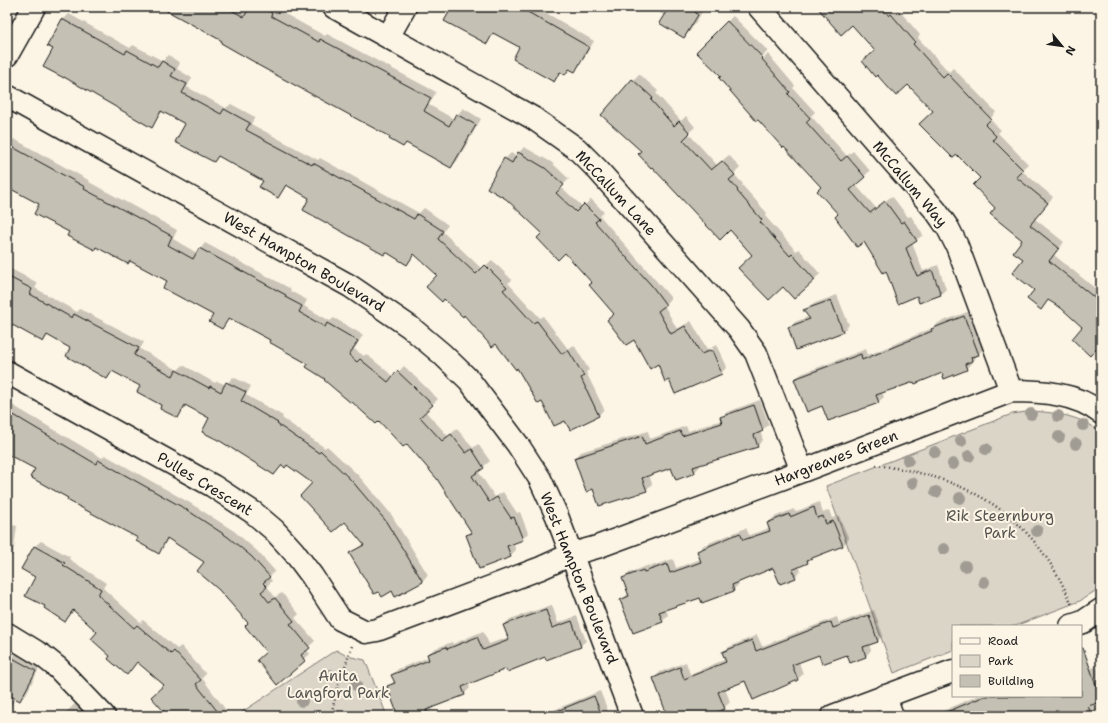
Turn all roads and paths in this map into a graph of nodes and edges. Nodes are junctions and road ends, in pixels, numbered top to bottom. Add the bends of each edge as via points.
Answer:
1 (34, 7) edge
2 (334, 7) edge
3 (405, 7) edge
4 (759, 7) edge
5 (388, 37) junction
6 (7, 55) edge
7 (7, 96) edge
8 (7, 372) edge
9 (1011, 391) junction
10 (1101, 413) edge
11 (871, 464) dead end
12 (802, 471) junction
13 (572, 554) junction
14 (1091, 616) edge
15 (7, 634) edge
16 (350, 653) dead end
17 (952, 672) edge
18 (888, 706) edge
19 (104, 716) edge
20 (331, 716) edge
21 (632, 716) edge
22 (833, 716) edge

1 - 6 street
2 - 5 street, McCallum Lane
3 - 5 street
4 - 9 street, McCallum Way via 948,228
5 - 12 street, McCallum Lane via 557,133 598,170 739,328 756,353
7 - 13 street, West Hampton Boulevard via 350,286 410,327 469,380 518,445 540,479
8 - 13 street, Pulles Crescent via 213,486 254,513 294,552 340,619 366,632 400,622
9 - 10 street, Hargreaves Green via 1037,390 1059,394
9 - 12 street, Hargreaves Green
11 - 14 path via 947,480 996,506 1019,525 1036,544 1057,575 1073,608
12 - 13 street, Hargreaves Green
13 - 21 street, West Hampton Boulevard
15 - 19 street via 58,668
16 - 20 path
17 - 18 street
18 - 22 street

